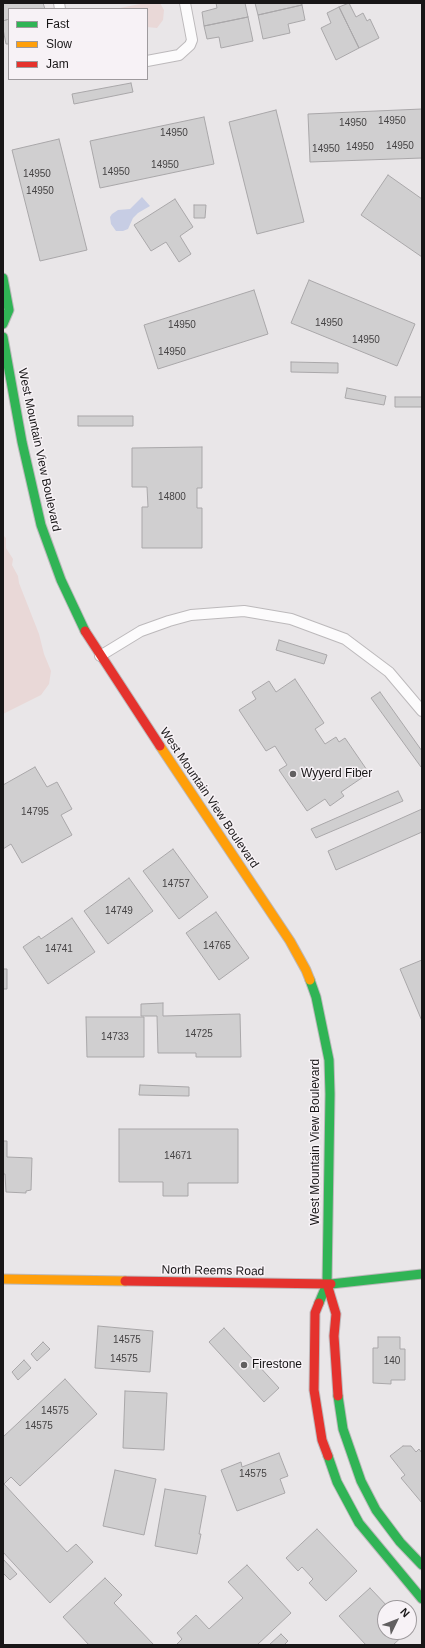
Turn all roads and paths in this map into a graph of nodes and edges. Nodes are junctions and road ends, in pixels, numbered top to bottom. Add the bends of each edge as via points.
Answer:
1 (185, 3) edge
2 (148, 61) edge
3 (3, 278) edge
4 (3, 324) edge
5 (3, 337) edge
6 (100, 656) junction
7 (422, 711) edge
8 (422, 1274) edge
9 (3, 1279) edge
10 (327, 1284) junction
11 (422, 1565) edge
12 (422, 1599) edge

1 - 2 street via 192,40 190,45 179,55
3 - 4 street via 9,310
5 - 6 street, West Mountain View Boulevard via 22,442 41,525 81,625
6 - 7 street via 141,631 191,615 244,611 291,619 345,639 389,672
6 - 10 street, West Mountain View Boulevard via 290,941 306,970 316,997 329,1060
8 - 10 street, North Reems Road
9 - 10 street, North Reems Road
10 - 11 street, West Mountain View Boulevard via 336,1314 336,1385 343,1429 351,1455 376,1510 400,1542
10 - 12 street, West Mountain View Boulevard via 315,1313 314,1390 322,1440 337,1482 359,1523

